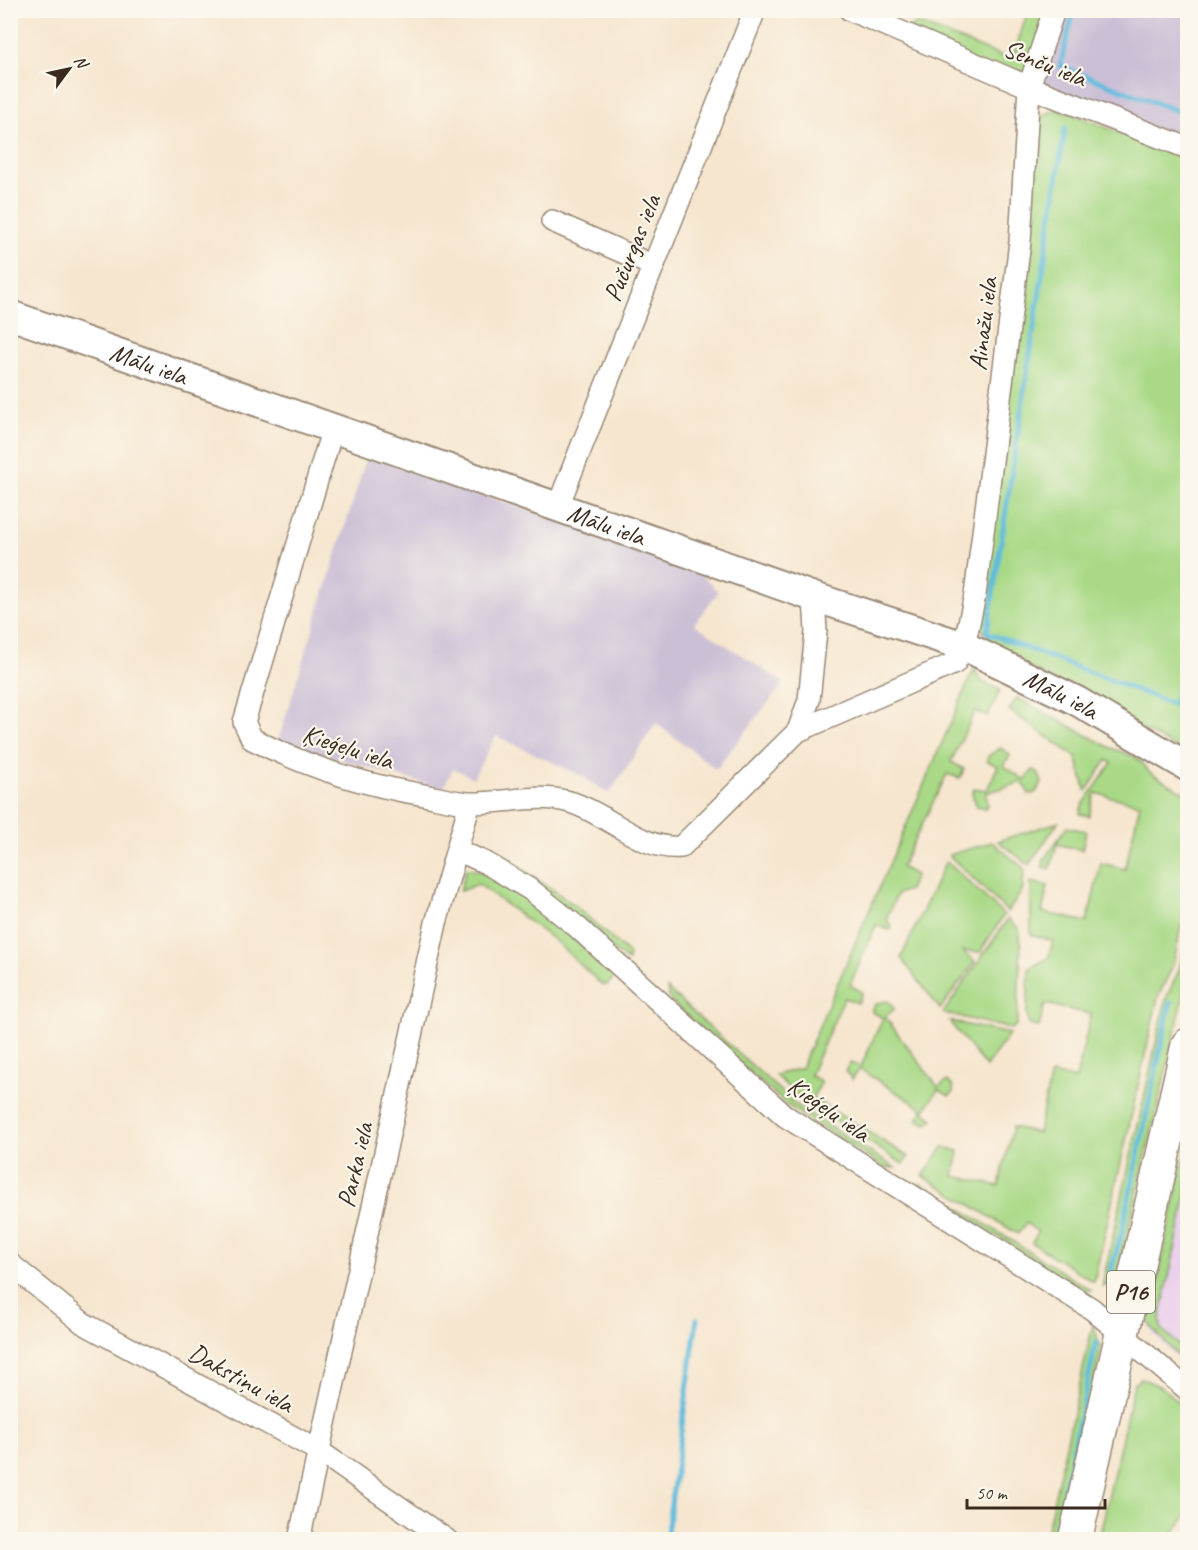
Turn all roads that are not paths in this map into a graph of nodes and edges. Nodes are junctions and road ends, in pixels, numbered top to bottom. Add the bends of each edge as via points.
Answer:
1 (755, 10) edge
2 (850, 10) edge
3 (1054, 10) edge
4 (1029, 87) junction
5 (1188, 148) edge
6 (552, 221) dead end
7 (654, 266) junction
8 (10, 315) edge
9 (333, 428) junction
10 (558, 506) junction
11 (814, 597) junction
12 (964, 646) junction
13 (798, 731) junction
14 (1188, 767) edge
15 (470, 803) junction
16 (457, 850) junction
17 (1188, 1045) edge
18 (10, 1264) edge
19 (1122, 1333) junction
20 (1188, 1390) edge
21 (319, 1451) junction
22 (298, 1539) edge
23 (447, 1539) edge
24 (1075, 1539) edge

1 - 7 street, Pučurgas iela
2 - 4 street, Senču iela
3 - 4 street, Ainažu iela
4 - 5 street, Senču iela
4 - 12 street, Ainažu iela via 1020,242 975,595
6 - 7 street
7 - 10 street, Pučurgas iela
8 - 9 street, Mālu iela
9 - 10 street, Mālu iela
9 - 15 street, Ķieģeļu iela via 244,722 252,739 324,771 381,788
10 - 11 street, Mālu iela
11 - 12 street, Mālu iela
11 - 13 street via 816,632 808,700
12 - 13 street via 955,663
12 - 14 street, Mālu iela via 1077,701
13 - 15 street, Ķieģeļu iela via 681,847 669,849 637,836 573,803 525,797
15 - 16 street, Parka iela
16 - 19 street, Ķieģeļu iela via 531,890 576,926 785,1116 1040,1275
16 - 21 street, Parka iela via 436,923
17 - 19 main road, P16
18 - 21 street, Dakstiņu iela via 83,1323
19 - 20 street, Ķieģeļu iela
19 - 24 main road, P16
21 - 22 street, Parka iela
21 - 23 street, Dakstiņu iela

